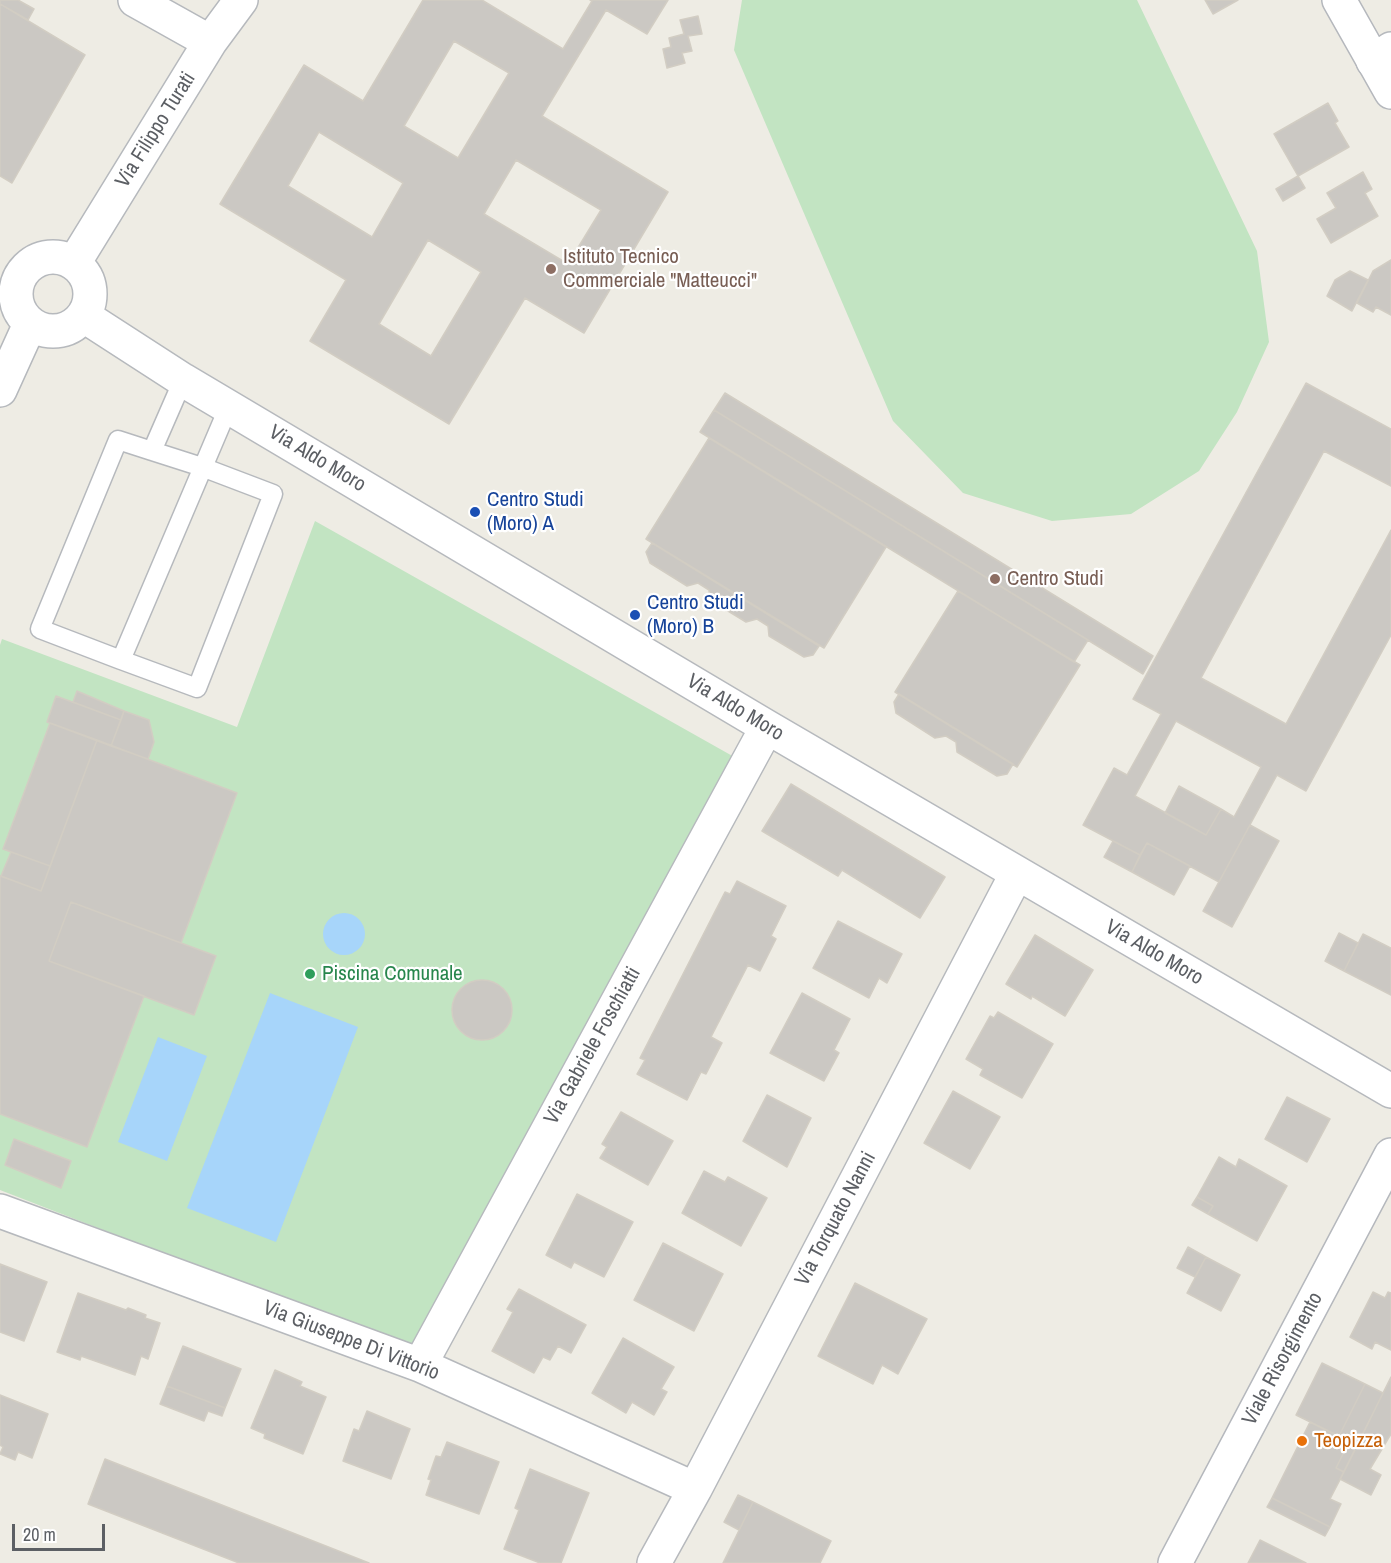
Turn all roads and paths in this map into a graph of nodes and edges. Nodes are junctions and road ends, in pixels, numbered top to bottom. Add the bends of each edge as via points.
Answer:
1 (135, 0) edge
2 (241, 0) edge
3 (1339, 0) edge
4 (210, 42) junction
5 (1382, 55) edge
6 (1391, 92) edge
7 (74, 263) junction
8 (8, 288) edge
9 (84, 316) junction
10 (30, 324) junction
11 (183, 380) junction
12 (0, 390) edge
13 (229, 406) junction
14 (152, 452) junction
15 (202, 467) junction
16 (121, 660) junction
17 (767, 727) junction
18 (1017, 873) junction
19 (1391, 1091) edge
20 (1391, 1155) edge
21 (0, 1211) edge
22 (420, 1365) junction
23 (695, 1489) junction
24 (654, 1563) edge
25 (1175, 1563) edge

1 - 4 street
2 - 4 street, Via Filippo Turati
3 - 5 street
4 - 7 street, Via Filippo Turati
5 - 6 street
7 - 8 street via 53,256 42,258
7 - 9 street via 83,271 91,293
8 - 10 street
9 - 10 street via 65,330 53,332
9 - 11 street, Via Aldo Moro
10 - 12 street
11 - 13 street, Via Aldo Moro
11 - 14 lane
13 - 15 lane
13 - 17 street, Via Aldo Moro
14 - 15 lane
14 - 16 lane via 118,440 40,629
15 - 16 lane
15 - 16 lane via 273,494 196,688
17 - 18 street, Via Aldo Moro
17 - 22 street, Via Gabriele Foschiatti
18 - 19 street, Via Aldo Moro
18 - 23 street, Via Torquato Nanni
20 - 25 street, Viale Risorgimento
21 - 22 street, Via Giuseppe Di Vittorio
22 - 23 street, Via Giuseppe Di Vittorio
23 - 24 street, Via Torquato Nanni

